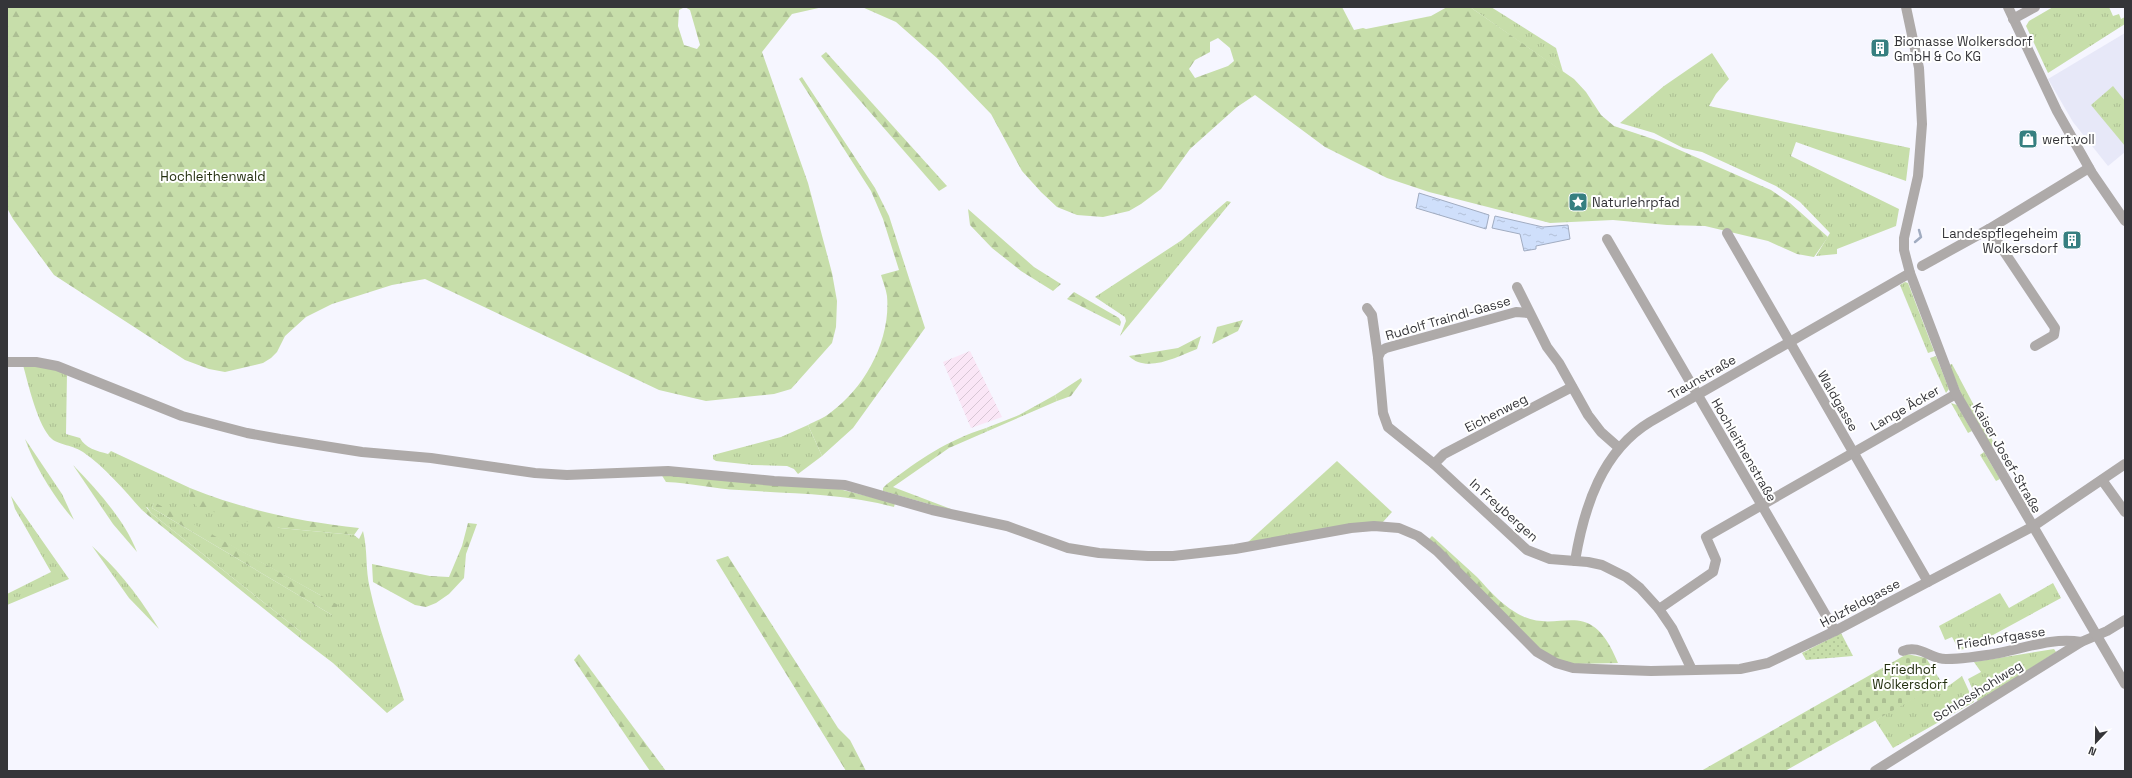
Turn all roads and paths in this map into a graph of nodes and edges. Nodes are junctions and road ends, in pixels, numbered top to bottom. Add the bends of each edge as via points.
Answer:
1 (1906, 7) edge
2 (2008, 7) edge
3 (2035, 7) edge
4 (2013, 19) junction
5 (2089, 168) junction
6 (2124, 219) edge
7 (1989, 229) junction
8 (1727, 233) dead end
9 (1607, 239) dead end
10 (1922, 266) dead end
11 (1910, 273) junction
12 (1517, 287) dead end
13 (1367, 308) dead end
14 (1529, 313) junction
15 (1788, 342) junction
16 (2035, 346) dead end
17 (1378, 357) junction
18 (7, 362) edge
19 (1572, 387) junction
20 (1956, 394) junction
21 (1697, 395) junction
22 (1618, 447) junction
23 (1854, 453) junction
24 (1434, 464) junction
25 (2125, 464) edge
26 (2102, 480) junction
27 (1761, 506) junction
28 (2125, 512) edge
29 (2032, 527) junction
30 (1575, 561) junction
31 (1928, 582) junction
32 (1659, 609) junction
33 (2125, 620) edge
34 (1835, 631) junction
35 (2096, 635) junction
36 (2081, 642) junction
37 (1903, 651) dead end
38 (1692, 670) junction
39 (2125, 684) edge
40 (1875, 771) edge

1 - 11 street, Kaiser Josef-Straße via 1919,68 1922,124 1918,176 1905,230 1904,250
2 - 4 street
3 - 4 street
4 - 5 street via 2057,111
5 - 6 street
5 - 7 street
7 - 10 street
7 - 16 street via 2055,328 2054,335
8 - 15 street, Waldgasse
9 - 21 street, Hochleithenstraße
11 - 15 street, Traunstraße
11 - 20 street, Kaiser Josef-Straße
12 - 14 street
13 - 17 street, In Freybergen via 1372,315
14 - 17 street, Rudolf Traindl-Gasse via 1516,312 1386,348
14 - 19 street via 1546,347 1559,363
15 - 21 street, Traunstraße
15 - 23 street, Waldgasse
17 - 24 street, In Freybergen via 1385,423
18 - 38 street, Holzfeldgasse via 36,362 57,366 182,416 280,439 362,452 432,458 535,473 567,475 668,471 845,485 932,510 1007,526 1068,548 1099,553 1148,556 1204,553 1235,550 1351,528 1393,527 1408,531 1426,541 1537,652 1556,663 1594,670
19 - 22 street via 1593,423
19 - 24 street, Eichenweg via 1444,454
20 - 23 street, Lange Äcker
20 - 29 street, Kaiser Josef-Straße
21 - 22 street, Traunstraße via 1640,428
21 - 27 street, Hochleithenstraße
22 - 30 street, Traunstraße via 1601,475 1584,517
23 - 27 street, Lange Äcker
23 - 31 street, Waldgasse
24 - 30 street, In Freybergen via 1527,550 1550,559
25 - 26 street, Holzfeldgasse
26 - 28 street
26 - 29 street, Holzfeldgasse
27 - 32 street, Lange Äcker via 1706,537 1716,560 1713,572
27 - 34 street, Hochleithenstraße
29 - 31 street, Holzfeldgasse
29 - 35 street, Kaiser Josef-Straße
30 - 32 street, In Freybergen via 1588,562 1613,570 1640,588
31 - 34 street, Holzfeldgasse
32 - 38 street, In Freybergen via 1672,628
33 - 35 street
34 - 38 street, Holzfeldgasse via 1780,659 1758,666
35 - 36 street, Schlosshohlweg
35 - 39 street, Kaiser Josef-Straße
36 - 37 street, Friedhofgasse via 2034,645 1999,653 1946,660 1918,649
36 - 40 street, Schlosshohlweg

